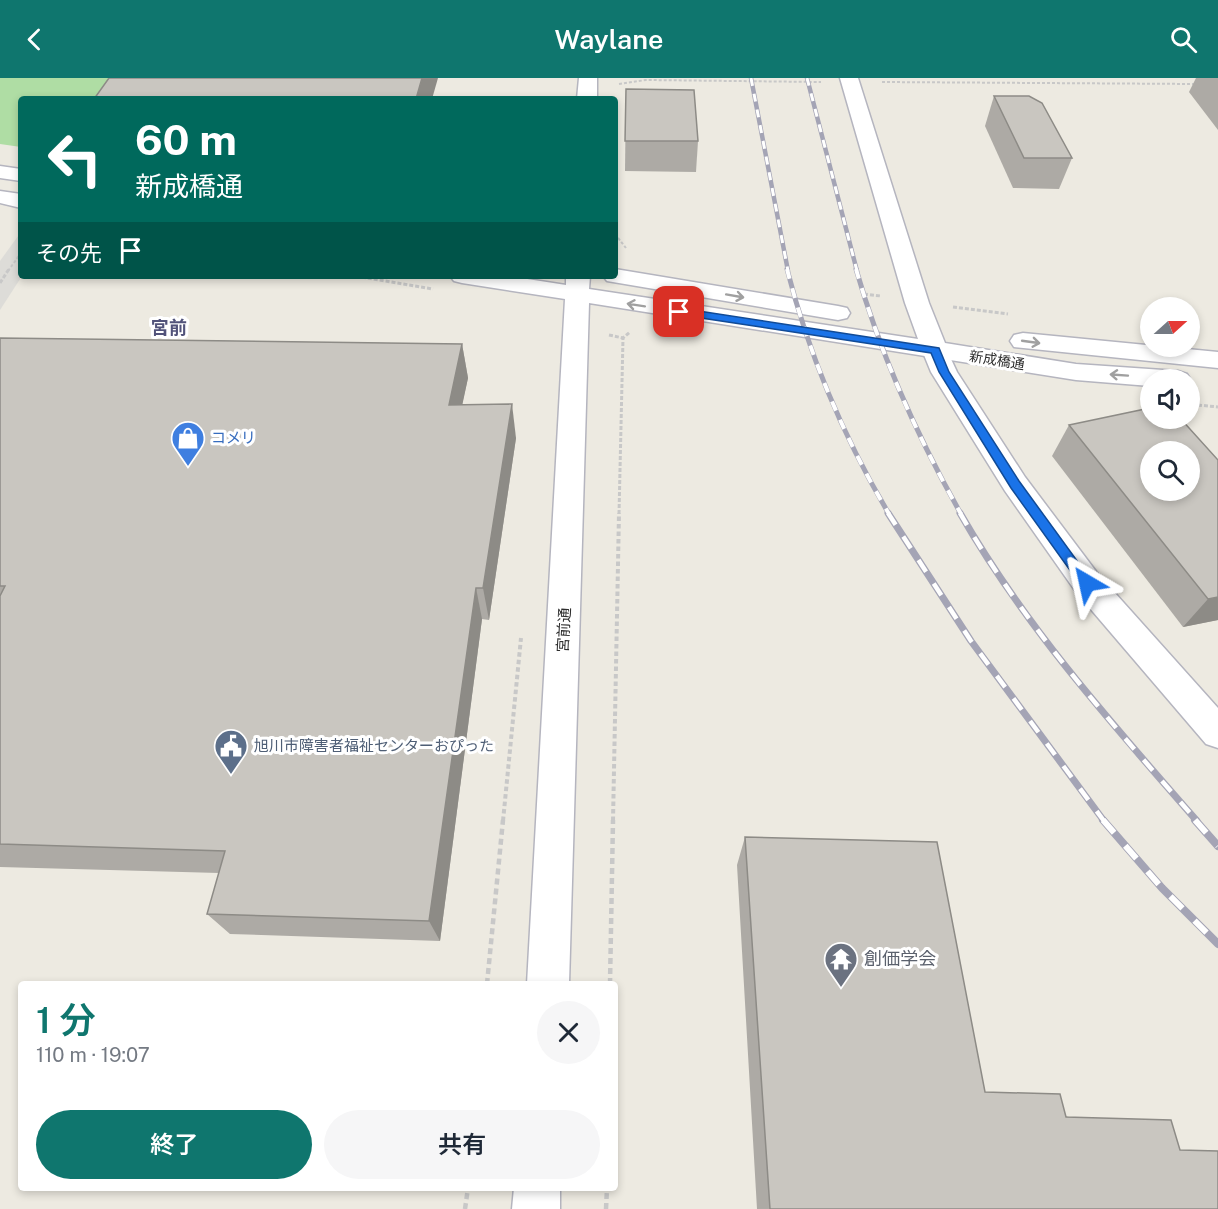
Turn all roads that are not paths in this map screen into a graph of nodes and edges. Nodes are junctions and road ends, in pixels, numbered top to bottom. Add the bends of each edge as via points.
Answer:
1 (588, 78) edge
2 (850, 80) edge
3 (587, 96) edge
4 (0, 172) edge
5 (18, 175) edge
6 (0, 197) edge
7 (18, 200) edge
8 (618, 277) edge
9 (501, 279) edge
10 (578, 285) edge
11 (931, 339) junction
12 (1218, 360) edge
13 (1140, 377) edge
14 (1200, 381) edge
15 (1218, 382) edge
16 (1218, 733) edge
17 (548, 981) edge
18 (537, 1191) edge
19 (536, 1209) edge

1 - 3 street
2 - 11 street
4 - 5 street
6 - 7 street
8 -> 11 street, 新成橋通
9 - 10 street, 新成橋通
11 -> 10 street, 新成橋通
10 - 17 street, 宮前通
11 -> 12 street, 新成橋通
13 -> 11 street, 新成橋通 via 1076,372
11 - 16 street via 944,372 1015,484 1087,583
14 - 15 street
18 - 19 street

